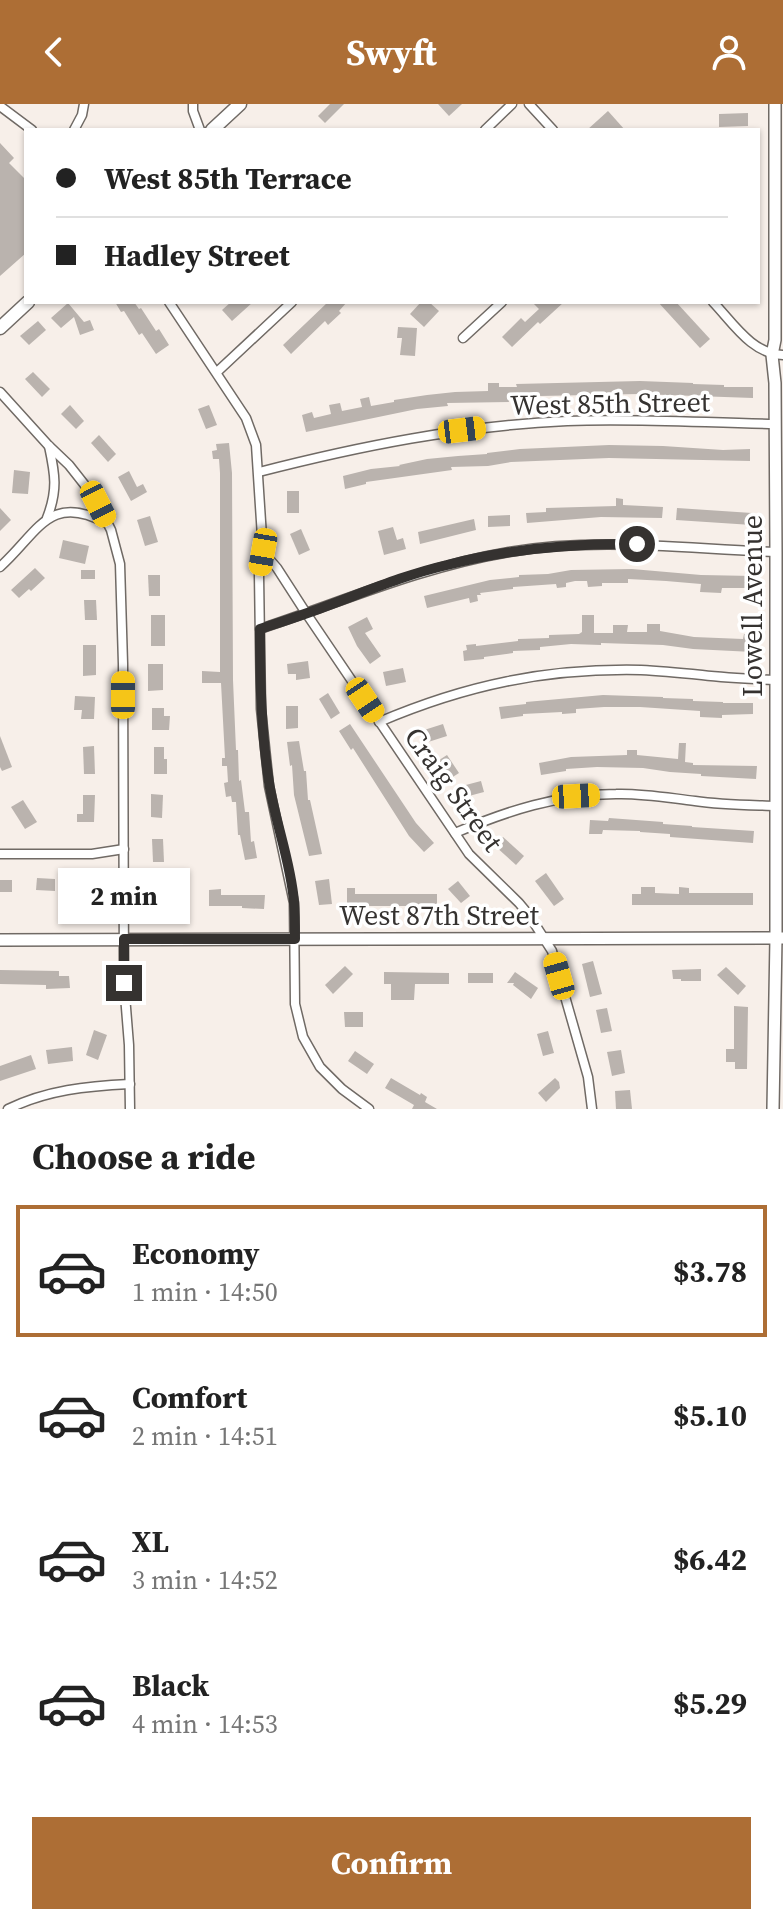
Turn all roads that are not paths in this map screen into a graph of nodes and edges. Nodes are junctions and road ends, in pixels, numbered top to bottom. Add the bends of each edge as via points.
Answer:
1 (84, 104) edge
2 (193, 104) edge
3 (240, 104) edge
4 (512, 104) edge
5 (529, 104) edge
6 (775, 104) edge
7 (0, 106) edge
8 (29, 128) edge
9 (75, 128) edge
10 (199, 128) edge
11 (214, 128) edge
12 (487, 128) edge
13 (551, 128) edge
14 (26, 304) edge
15 (170, 304) edge
16 (290, 304) edge
17 (500, 304) edge
18 (715, 304) edge
19 (0, 328) edge
20 (463, 338) dead end
21 (777, 355) edge
22 (217, 372) junction
23 (0, 392) edge
24 (775, 424) junction
25 (48, 445) junction
26 (259, 472) junction
27 (47, 519) junction
28 (107, 523) junction
29 (263, 552) junction
30 (776, 552) junction
31 (0, 567) edge
32 (306, 613) junction
33 (260, 629) junction
34 (776, 680) junction
35 (379, 722) junction
36 (776, 806) junction
37 (455, 833) junction
38 (124, 849) junction
39 (0, 854) edge
40 (779, 938) edge
41 (124, 939) junction
42 (295, 939) junction
43 (544, 939) junction
44 (0, 940) edge
45 (779, 1066) edge
46 (130, 1084) junction
47 (8, 1109) edge
48 (130, 1109) edge
49 (369, 1109) edge
50 (592, 1109) edge
51 (773, 1109) edge

1 - 9 street
2 - 10 street
3 - 11 main road
4 - 12 street
5 - 13 street
6 - 21 street, Lowell Avenue
7 - 8 street
14 - 19 main road
15 - 22 street
16 - 22 street
17 - 20 street
18 - 21 street via 760,350
21 - 24 street, Lowell Avenue
22 - 26 street via 251,429
23 - 25 street
24 - 26 street, West 85th Street via 609,420 507,425 393,441
24 - 30 street, Lowell Avenue
25 - 27 street via 55,489
25 - 28 street via 84,484
26 - 29 street
27 - 28 street via 85,512
27 - 31 street
28 - 38 street via 122,580
29 - 32 street, Craig Street
29 - 33 street
30 - 32 street via 608,544 511,552 419,572
30 - 34 street, Lowell Avenue
32 - 33 street
32 - 35 street, Craig Street
33 - 42 street via 265,759 290,875
34 - 35 street via 643,670 559,673 455,693
34 - 36 street, Lowell Avenue
35 - 37 street, Craig Street
36 - 37 street via 629,794 576,796 518,809
36 - 40 street, Lowell Avenue
37 - 43 street, Craig Street
38 - 39 street
38 - 41 street
40 - 43 street, West 87th Street
40 - 45 street, Lowell Avenue
41 - 42 street, West 87th Street
41 - 44 street, West 87th Street
41 - 46 street
42 - 43 street, West 87th Street
42 - 49 street via 295,1004 303,1037 326,1075
43 - 50 street, Craig Street via 588,1077
45 - 51 street, Lowell Avenue
46 - 47 street via 70,1088
46 - 48 street

